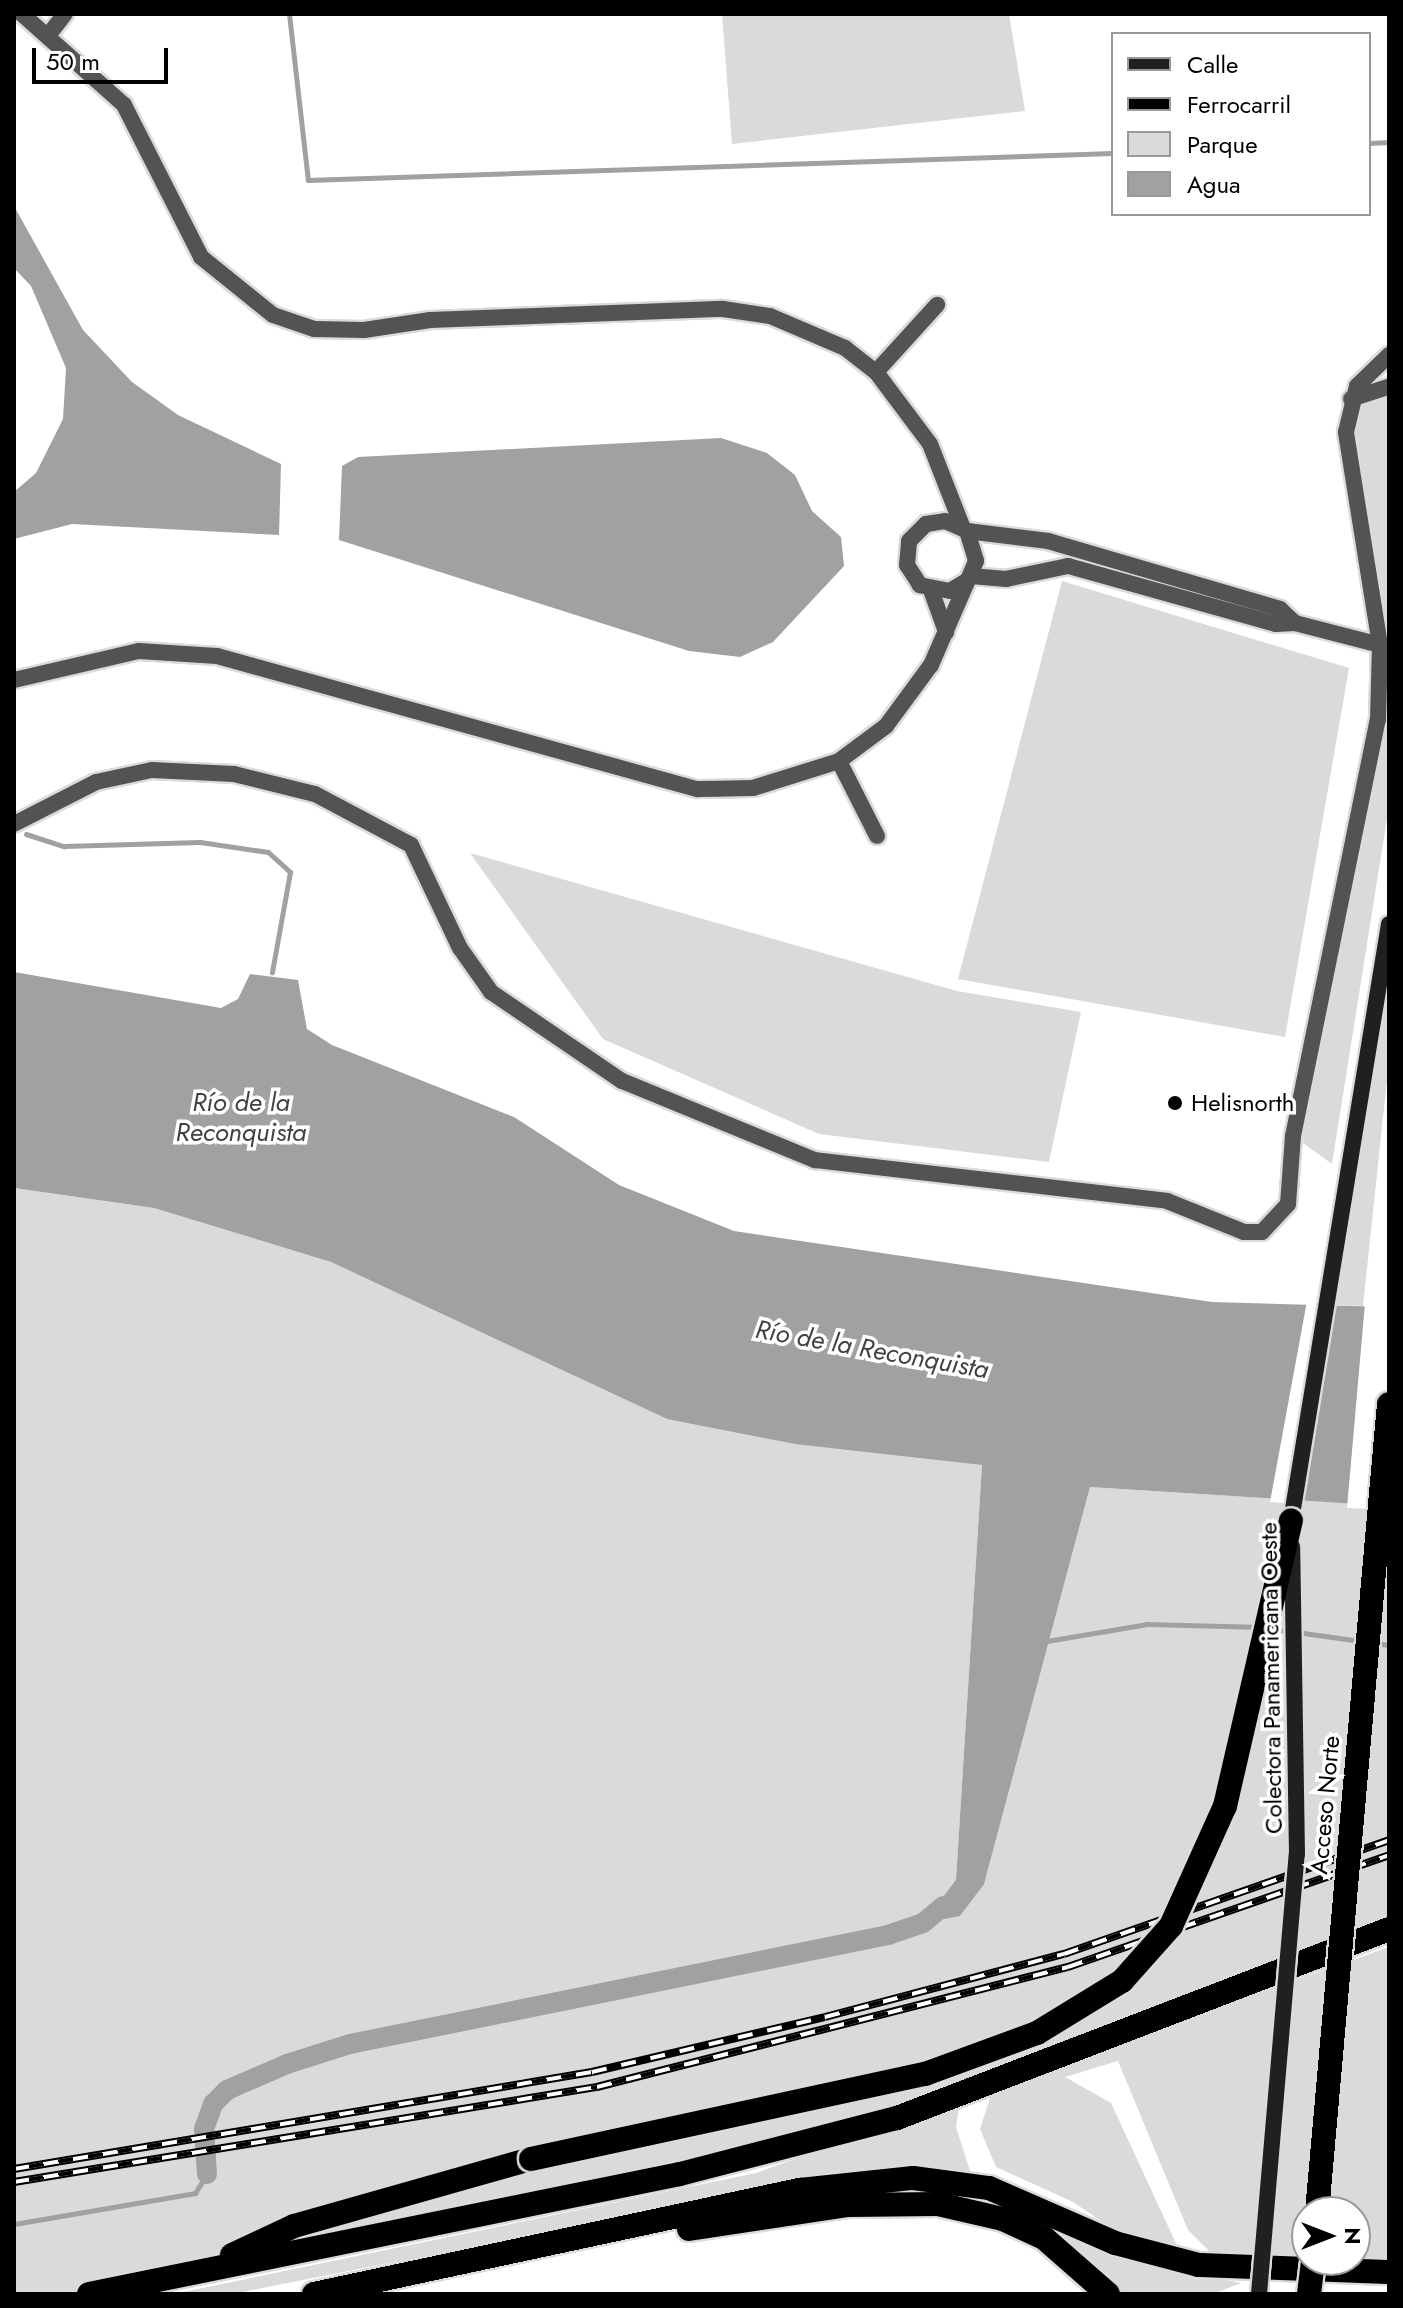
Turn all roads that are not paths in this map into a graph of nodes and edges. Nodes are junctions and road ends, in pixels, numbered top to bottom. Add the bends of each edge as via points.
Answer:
1 (22, 14) edge
2 (65, 14) edge
3 (50, 33) junction
4 (937, 305) dead end
5 (1389, 355) edge
6 (876, 372) junction
7 (1389, 387) edge
8 (1351, 399) junction
9 (946, 485) junction
10 (926, 524) junction
11 (965, 530) junction
12 (1048, 541) junction
13 (1044, 566) junction
14 (969, 578) junction
15 (931, 590) junction
16 (1295, 623) junction
17 (946, 633) junction
18 (1380, 645) junction
19 (14, 680) edge
20 (839, 761) junction
21 (14, 824) edge
22 (877, 836) dead end
23 (1389, 924) edge
24 (1389, 1404) edge
25 (1291, 1521) junction
26 (1389, 1929) edge
27 (1318, 2196) edge
28 (473, 2261) junction
29 (194, 2272) junction
30 (1389, 2272) edge
31 (89, 2294) edge
32 (314, 2294) edge
33 (1108, 2294) edge
34 (1259, 2294) edge

1 - 3 street
2 - 3 street
3 - 6 street via 124,105 201,257 273,315 314,329 364,330 430,320 723,309 808,330
4 - 6 street
5 - 8 street
6 - 9 street via 930,444
7 - 8 street
8 - 18 street via 1347,448
9 - 10 street via 942,505
9 - 11 street
10 - 11 street
10 - 15 street via 909,541 907,565
11 - 12 street
11 - 14 street via 975,545
12 - 13 street
12 - 16 street via 1280,609
13 - 14 street via 1006,579
13 - 16 street via 1068,566 1276,624
14 - 15 street
14 - 17 street
15 - 17 street
16 - 18 street
17 - 20 street via 912,698
18 - 21 street via 1378,720 1298,1109 1288,1204 1278,1221 1253,1233 1167,1201 815,1160 622,1081 491,992 460,948 411,845 315,794 234,774 152,770 96,782
19 - 20 street via 101,656 175,651 314,681 698,789 779,784
20 - 22 street
23 - 25 main road, Colectora Panamericana Oeste
24 - 27 highway, Acceso Norte, bridge
25 - 29 highway, bridge via 1225,1806 1171,1926 1122,1981 1037,2033 925,2074 531,2159 294,2226
25 - 34 main road, Colectora Panamericana Oeste, bridge via 1299,1817
26 - 29 highway via 897,2118 680,2174
28 - 30 highway via 800,2190 913,2178 989,2188 1115,2243 1199,2265
28 - 32 highway
28 - 33 highway via 848,2205 938,2204 1003,2219 1044,2238
29 - 31 highway

